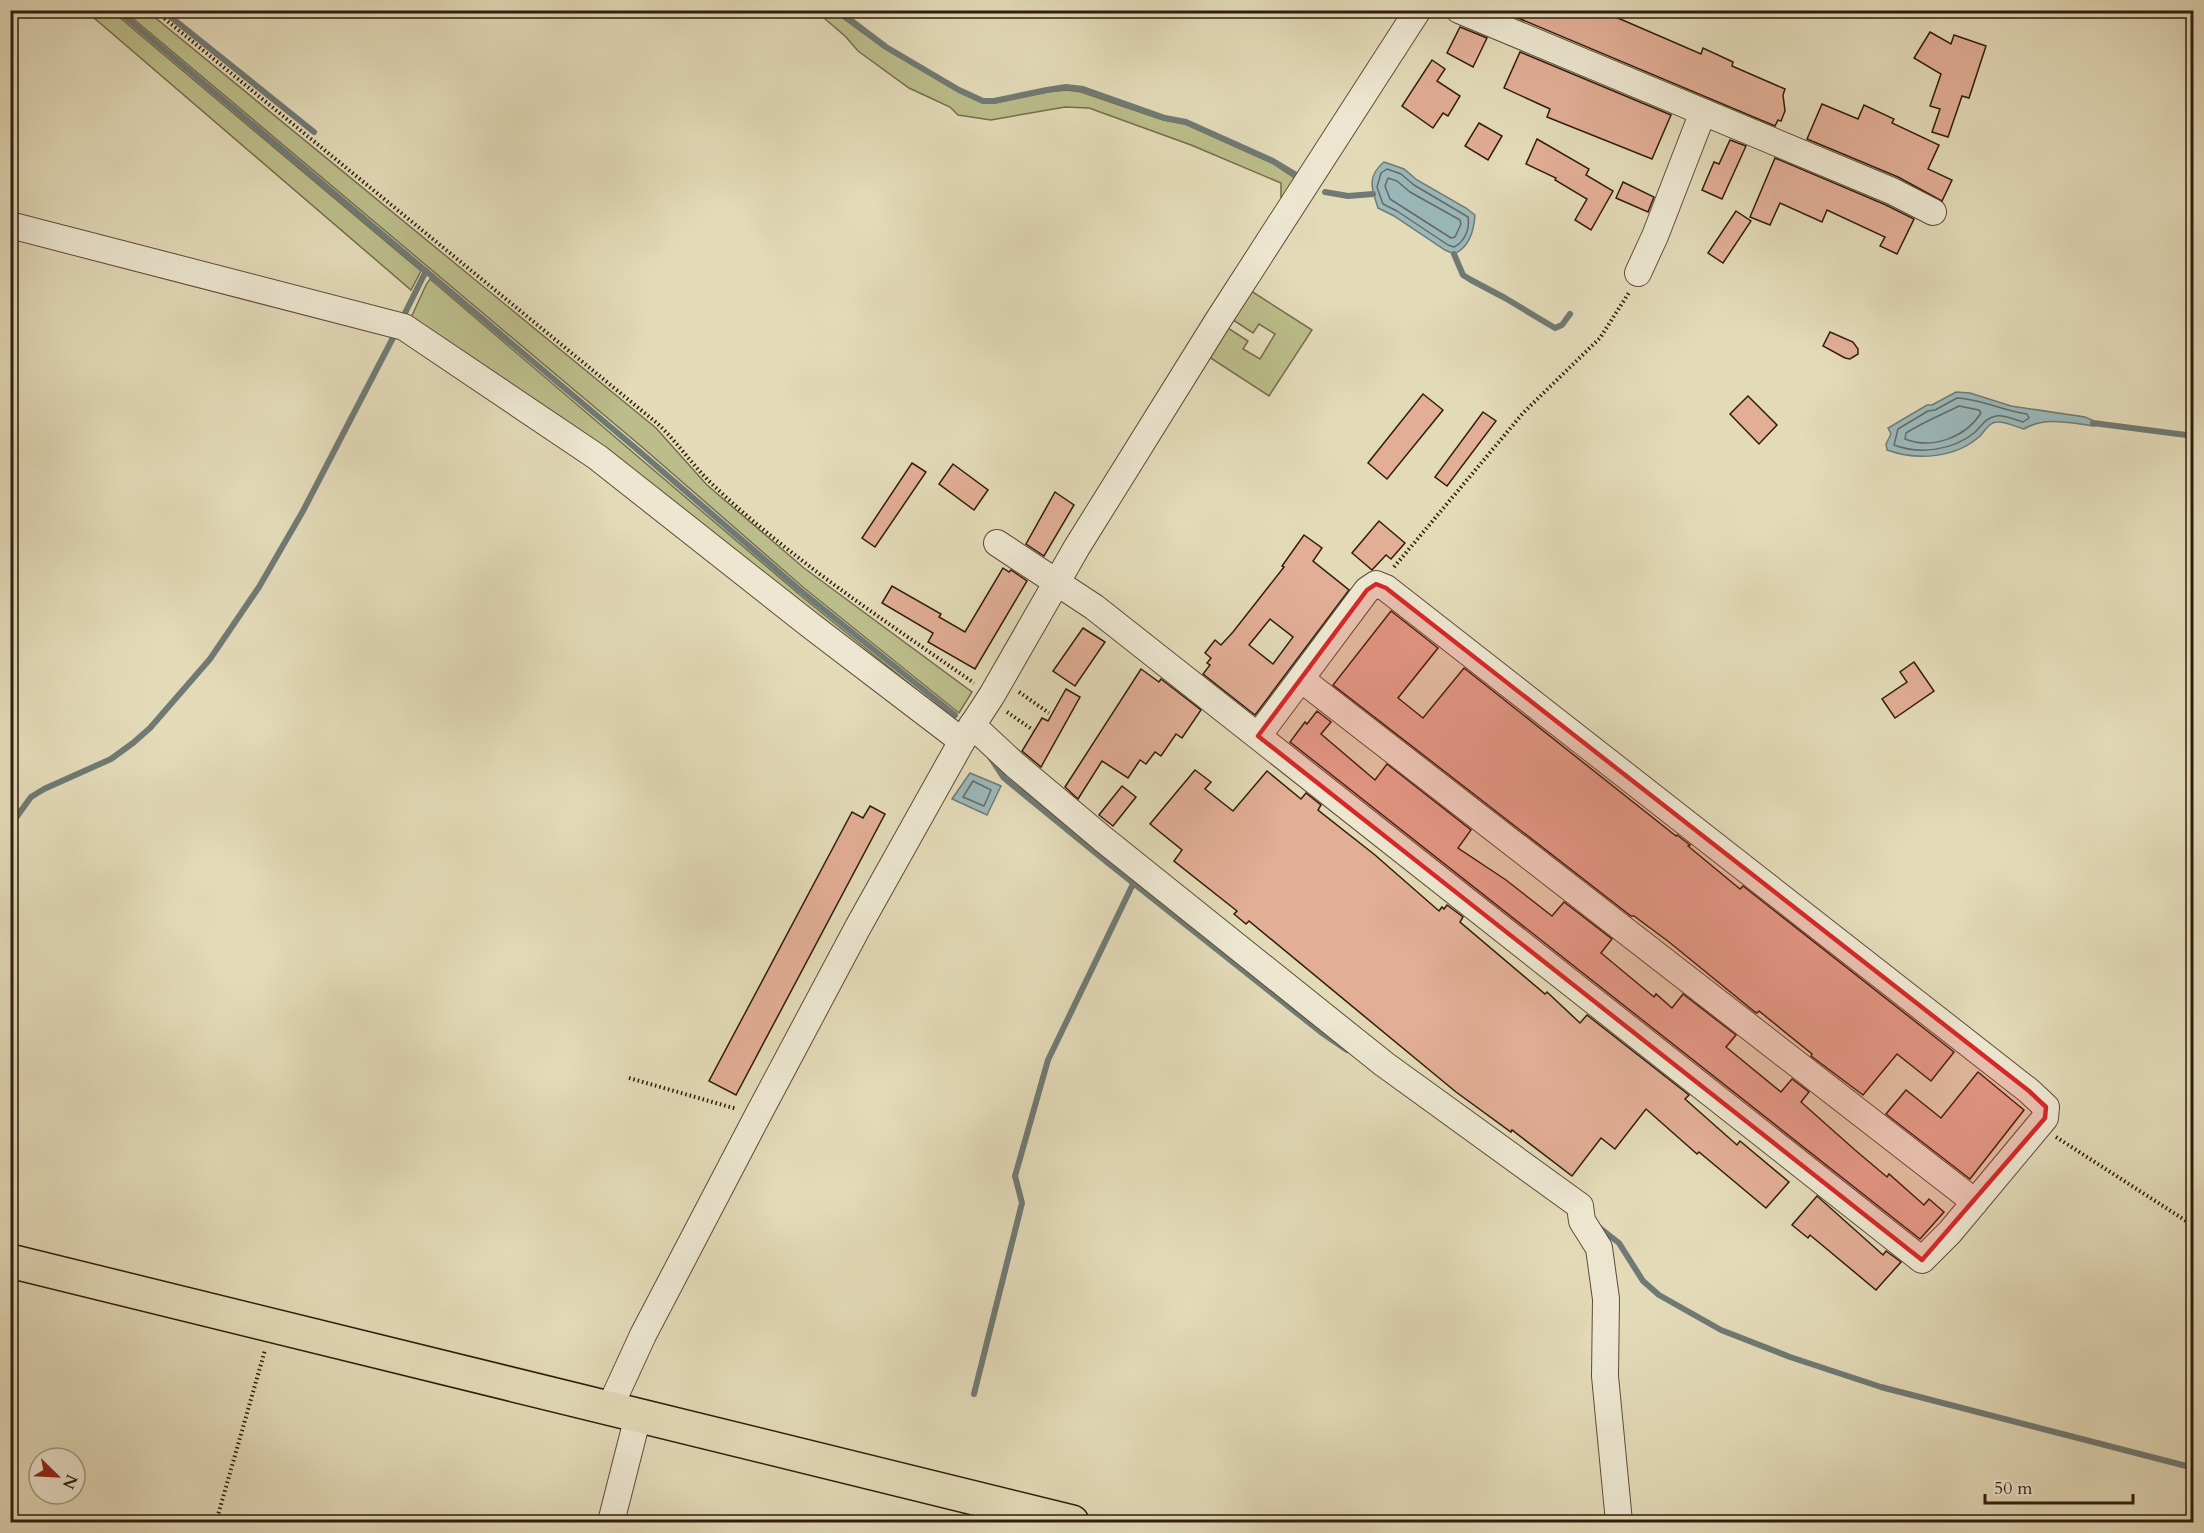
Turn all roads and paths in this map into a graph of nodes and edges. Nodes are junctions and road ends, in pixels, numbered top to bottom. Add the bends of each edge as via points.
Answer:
1 (154, 10) edge
2 (1418, 10) edge
3 (1459, 10) edge
4 (1703, 112) junction
5 (1933, 212) dead end
6 (10, 225) edge
7 (1638, 273) joint
8 (997, 543) dead end
9 (1058, 582) junction
10 (1376, 584) junction
11 (1301, 679) junction
12 (994, 692) junction
13 (1049, 713) dead end
14 (1033, 730) dead end
15 (967, 733) junction
16 (1258, 736) junction
17 (629, 1078) dead end
18 (758, 1116) junction
19 (2038, 1126) junction
20 (1976, 1202) junction
21 (2193, 1226) edge
22 (10, 1261) edge
23 (272, 1326) junction
24 (623, 1413) junction
25 (1024, 1517) edge
26 (216, 1522) edge
27 (611, 1522) edge
28 (1072, 1522) edge
29 (1619, 1522) edge

1 - 12 path via 658,424 711,484 806,564
2 - 9 street via 1217,322
3 - 4 street
4 - 5 street
4 - 7 street
6 - 15 street via 404,327 597,456 810,625
7 - 10 path via 1600,338 1524,412 1402,560
8 - 9 street
9 - 12 street
9 - 16 street
10 - 11 street via 1367,590
10 - 19 street via 2029,1091 2046,1107
11 - 16 street
11 - 20 street
12 - 13 path
12 - 14 path
12 - 15 street
15 - 18 street
15 - 29 street via 1015,765 1384,1064 1580,1206 1582,1221 1599,1248 1606,1299 1605,1376
16 - 20 street via 1922,1260
17 - 18 path
18 - 24 street via 643,1335
19 - 20 street
19 - 21 path
22 - 23 main road
23 - 24 main road
23 - 26 path
24 - 25 main road
24 - 27 street
25 - 28 main road

